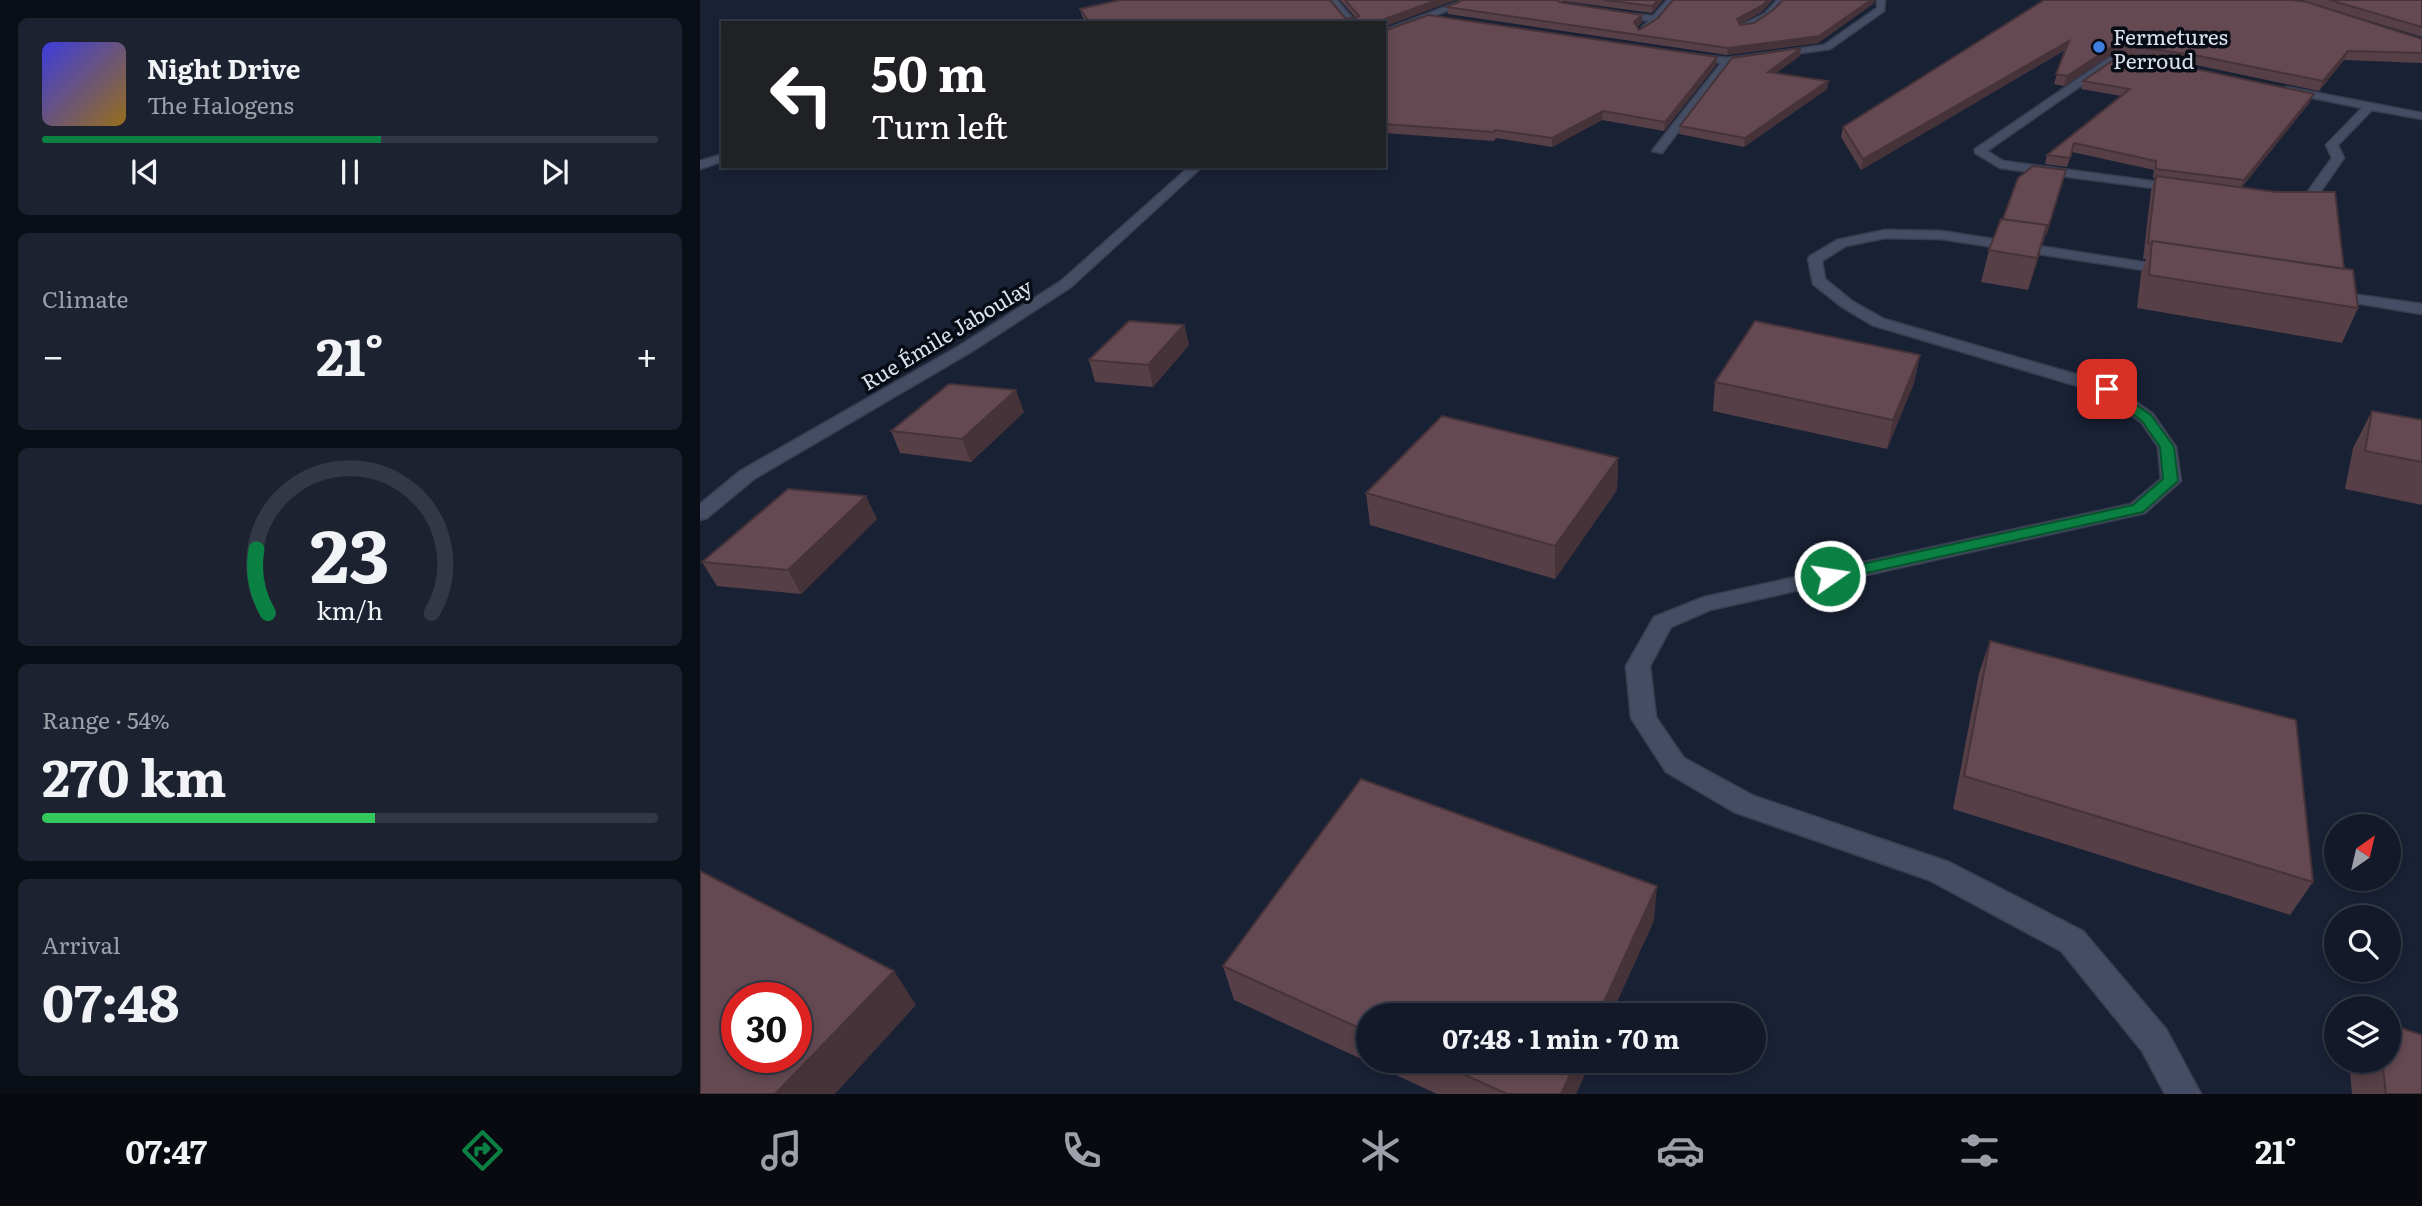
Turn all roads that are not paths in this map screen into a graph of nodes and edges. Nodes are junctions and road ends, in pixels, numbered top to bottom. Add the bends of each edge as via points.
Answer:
1 (1333, 0) edge
2 (1470, 0) edge
3 (1671, 0) edge
4 (1781, 0) edge
5 (1881, 0) edge
6 (1602, 12) edge
7 (1426, 16) junction
8 (1655, 19) junction
9 (1453, 20) edge
10 (1351, 21) edge
11 (1742, 27) edge
12 (1386, 32) edge
13 (1639, 32) edge
14 (1672, 53) edge
15 (1727, 61) junction
16 (2156, 63) edge
17 (2275, 88) edge
18 (2368, 108) junction
19 (2422, 116) edge
20 (1658, 151) dead end
21 (721, 158) edge
22 (700, 164) edge
23 (1195, 168) edge
24 (2189, 190) edge
25 (2283, 200) edge
26 (2185, 272) edge
27 (2307, 291) edge
28 (2422, 309) edge
29 (700, 514) edge
30 (2184, 1094) edge

1 - 10 street
2 - 7 street
3 - 8 street
4 - 11 street via 1767,16
5 - 15 street via 1881,9 1827,47
6 - 8 street
7 - 9 street
7 - 12 street
8 - 13 street
14 - 15 street
15 - 20 street
16 - 24 street via 2113,59 1979,151 2000,164
17 - 18 street
18 - 19 street
18 - 25 street via 2332,145 2338,158 2310,198
21 - 22 street
23 - 29 street, Rue Émile Jaboulay via 1066,284 965,349 747,475
26 - 30 street via 1941,235 1885,234 1842,243 1815,259 1818,281 1878,322 2107,389 2147,418 2167,447 2171,481 2138,509 1703,604 1662,622 1638,666 1644,718 1675,765 1744,804 1939,871 2072,941 2154,1040
27 - 28 street

